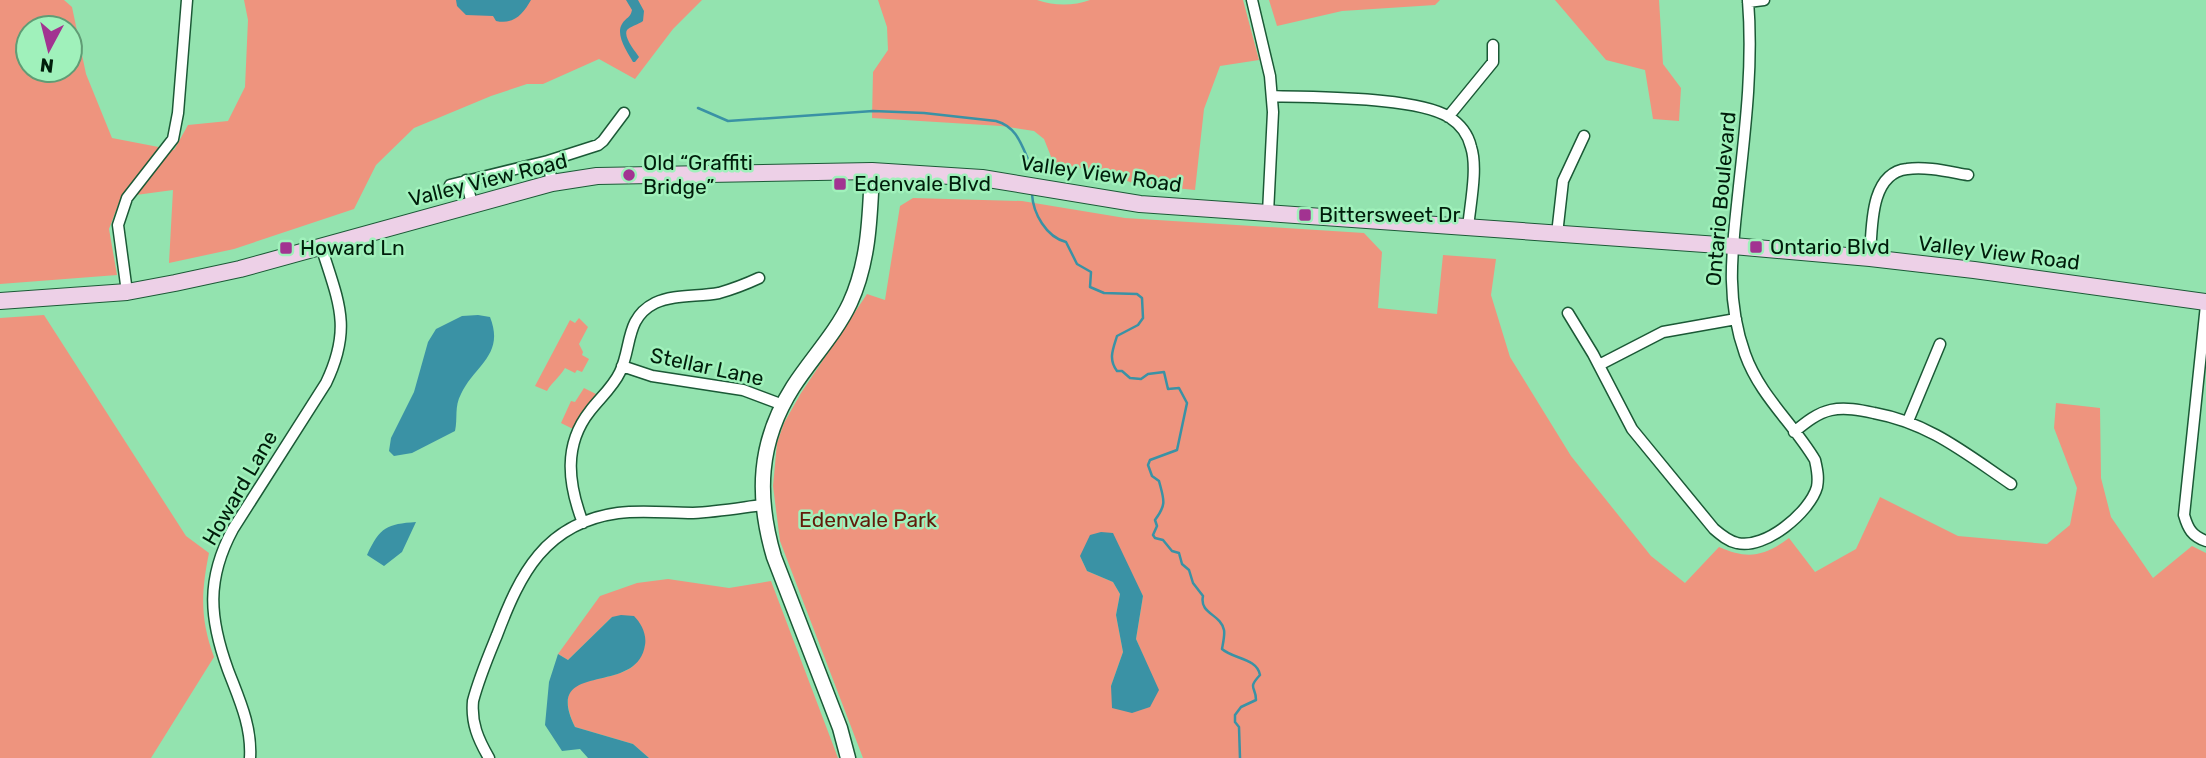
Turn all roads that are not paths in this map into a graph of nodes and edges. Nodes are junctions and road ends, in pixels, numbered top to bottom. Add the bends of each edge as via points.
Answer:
1 (187, 0) edge
2 (1252, 0) edge
3 (1765, 0) edge
4 (1748, 1) edge
5 (1493, 44) dead end
6 (1272, 96) junction
7 (624, 113) dead end
8 (1448, 117) junction
9 (1584, 136) dead end
10 (548, 161) junction
11 (872, 171) junction
12 (1968, 174) dead end
13 (466, 180) junction
14 (552, 183) junction
15 (450, 185) dead end
16 (472, 204) junction
17 (1268, 213) junction
18 (1468, 228) junction
19 (1557, 234) junction
20 (321, 246) junction
21 (1733, 246) junction
22 (1870, 258) junction
23 (759, 278) dead end
24 (127, 292) junction
25 (0, 301) edge
26 (2206, 304) edge
27 (1568, 313) dead end
28 (1735, 319) junction
29 (1940, 344) dead end
30 (1599, 365) junction
31 (622, 366) junction
32 (783, 405) junction
33 (1909, 421) junction
34 (1794, 432) junction
35 (2011, 484) dead end
36 (762, 505) junction
37 (583, 523) junction
38 (2206, 541) edge
39 (250, 758) edge
40 (489, 758) edge
41 (848, 758) edge

1 - 24 street via 173,139 133,190 120,216 118,241
2 - 6 street
3 - 4 street
4 - 21 street, Ontario Boulevard via 1749,89
5 - 8 street via 1493,62
6 - 8 street via 1398,103
6 - 17 street
7 - 10 street via 598,145
8 - 18 street via 1461,127 1472,149
9 - 19 street via 1563,181
10 - 13 street
10 - 14 street
11 - 14 main road, Valley View Road via 611,175
11 - 17 main road, Valley View Road via 982,178 1140,204
11 - 32 street via 861,277 838,324
12 - 22 street via 1907,169 1884,181
13 - 15 street
13 - 16 street
14 - 16 main road, Valley View Road
16 - 20 main road, Valley View Road
17 - 18 main road, Valley View Road
18 - 19 main road, Valley View Road
19 - 21 main road, Valley View Road
20 - 24 main road, Valley View Road via 240,269
20 - 39 street, Howard Lane via 339,303 341,345 326,383 228,539 213,589 216,632 248,721
21 - 22 main road, Valley View Road
21 - 28 street, Ontario Boulevard
22 - 26 main road, Valley View Road
23 - 31 street via 718,293 667,300 645,310 631,329
24 - 25 main road, Valley View Road
26 - 38 street via 2184,515 2187,527
27 - 30 street, Ontario Boulevard
28 - 30 street via 1663,332
28 - 34 street, Ontario Boulevard via 1758,383
29 - 33 street
30 - 34 street, Ontario Boulevard via 1645,446 1714,529 1736,543 1769,538 1812,499 1818,473 1815,460
31 - 32 street, Stellar Lane via 652,376 719,384
31 - 37 street via 575,437 570,472
32 - 36 street via 768,442
33 - 34 street via 1832,410
33 - 35 street via 1947,439
36 - 37 street via 693,513 617,513
36 - 41 street via 774,557
37 - 40 street via 535,557 511,598 473,701 475,731

